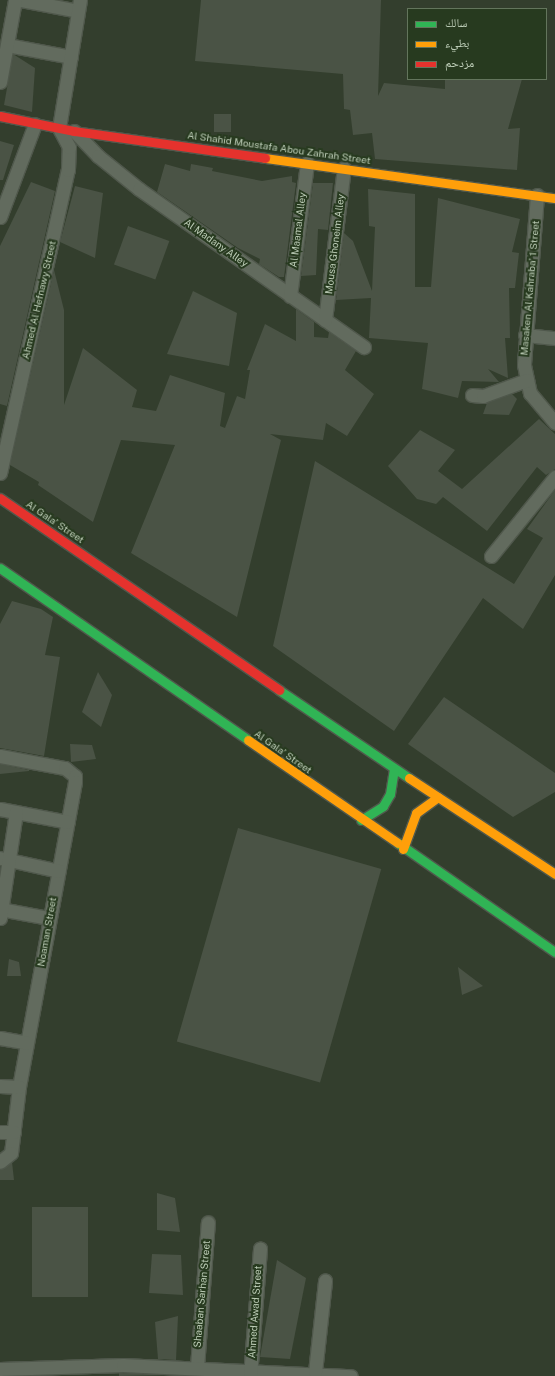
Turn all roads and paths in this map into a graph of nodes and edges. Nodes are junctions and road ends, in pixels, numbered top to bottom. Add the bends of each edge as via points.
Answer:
1 (15, 0) edge
2 (21, 0) edge
3 (79, 5) edge
4 (7, 45) junction
5 (71, 57) junction
6 (0, 82) edge
7 (0, 116) edge
8 (35, 124) junction
9 (59, 128) junction
10 (74, 131) junction
11 (306, 163) junction
12 (344, 168) junction
13 (537, 195) junction
14 (555, 198) edge
15 (0, 216) edge
16 (290, 296) junction
17 (325, 320) junction
18 (525, 335) junction
19 (555, 338) edge
20 (364, 347) dead end
21 (527, 380) junction
22 (472, 395) dead end
23 (555, 423) edge
24 (0, 473) edge
25 (555, 477) edge
26 (550, 492) edge
27 (0, 498) edge
28 (491, 556) dead end
29 (0, 568) edge
30 (0, 756) edge
31 (394, 769) junction
32 (438, 797) junction
33 (0, 809) edge
34 (16, 812) junction
35 (360, 820) junction
36 (68, 822) junction
37 (403, 849) junction
38 (4, 858) edge
39 (59, 870) junction
40 (555, 874) edge
41 (0, 912) edge
42 (49, 918) junction
43 (555, 952) edge
44 (0, 1038) edge
45 (27, 1043) junction
46 (0, 1086) edge
47 (19, 1087) junction
48 (0, 1132) edge
49 (14, 1132) junction
50 (0, 1162) edge
51 (208, 1222) dead end
52 (260, 1248) dead end
53 (325, 1281) dead end
54 (197, 1367) junction
55 (0, 1368) edge
56 (122, 1371) edge
57 (26, 1372) edge
58 (250, 1372) edge
59 (307, 1373) edge
60 (351, 1376) edge

1 - 4 street
2 - 3 street
3 - 5 street
4 - 5 street
4 - 6 street
5 - 9 street
7 - 8 main road, Al Shahid Moustafa Abou Zahrah Street
8 - 9 main road, Al Shahid Moustafa Abou Zahrah Street
8 - 15 street
9 - 10 main road, Al Shahid Moustafa Abou Zahrah Street
9 - 24 street, Ahmed Al Hefnawy Street via 69,147 68,170
10 - 11 main road, Al Shahid Moustafa Abou Zahrah Street
10 - 16 street, Al Madany Alley via 98,156 139,189
11 - 12 main road, Al Shahid Moustafa Abou Zahrah Street
11 - 16 street, Al Maamal Alley
12 - 13 main road, Al Shahid Moustafa Abou Zahrah Street
12 - 17 street, Mousa Ghoneim Alley
13 - 14 main road, Al Shahid Moustafa Abou Zahrah Street
13 - 18 street, Masaken Al Kahraba' 1 Street
16 - 17 street, Al Madany Alley
17 - 20 street, Al Madany Alley
18 - 19 street
18 - 21 street, Masaken Al Kahraba' 1 Street
21 - 22 street via 483,396
21 - 23 street, Masaken Al Kahraba' 1 Street via 537,405
25 - 26 street
26 - 28 street
27 - 31 main road, Al Gala' Street
29 - 35 main road, Al Gala' Street
30 - 36 street, Noaman Street via 71,771 75,782
31 - 32 main road, Al Gala' Street
31 - 35 main road via 394,782 386,800 373,814
32 - 37 main road via 416,813 405,836
32 - 40 main road, Al Gala' Street
33 - 34 street
34 - 36 street
34 - 38 street
35 - 37 main road, Al Gala' Street
36 - 39 street, Noaman Street
37 - 43 main road, Al Gala' Street
38 - 39 street
38 - 41 street
39 - 42 street, Noaman Street
41 - 42 street
42 - 45 street, Noaman Street
44 - 45 street
45 - 47 street, Noaman Street
46 - 47 street
47 - 49 street, Noaman Street
48 - 49 street
49 - 50 street, Noaman Street via 11,1153
51 - 54 street, Shaaban Sarhan Street
52 - 58 street, Ahmed Awad Street
53 - 59 street
54 - 56 street
54 - 58 street
55 - 57 street
56 - 57 street
58 - 59 street
59 - 60 street

